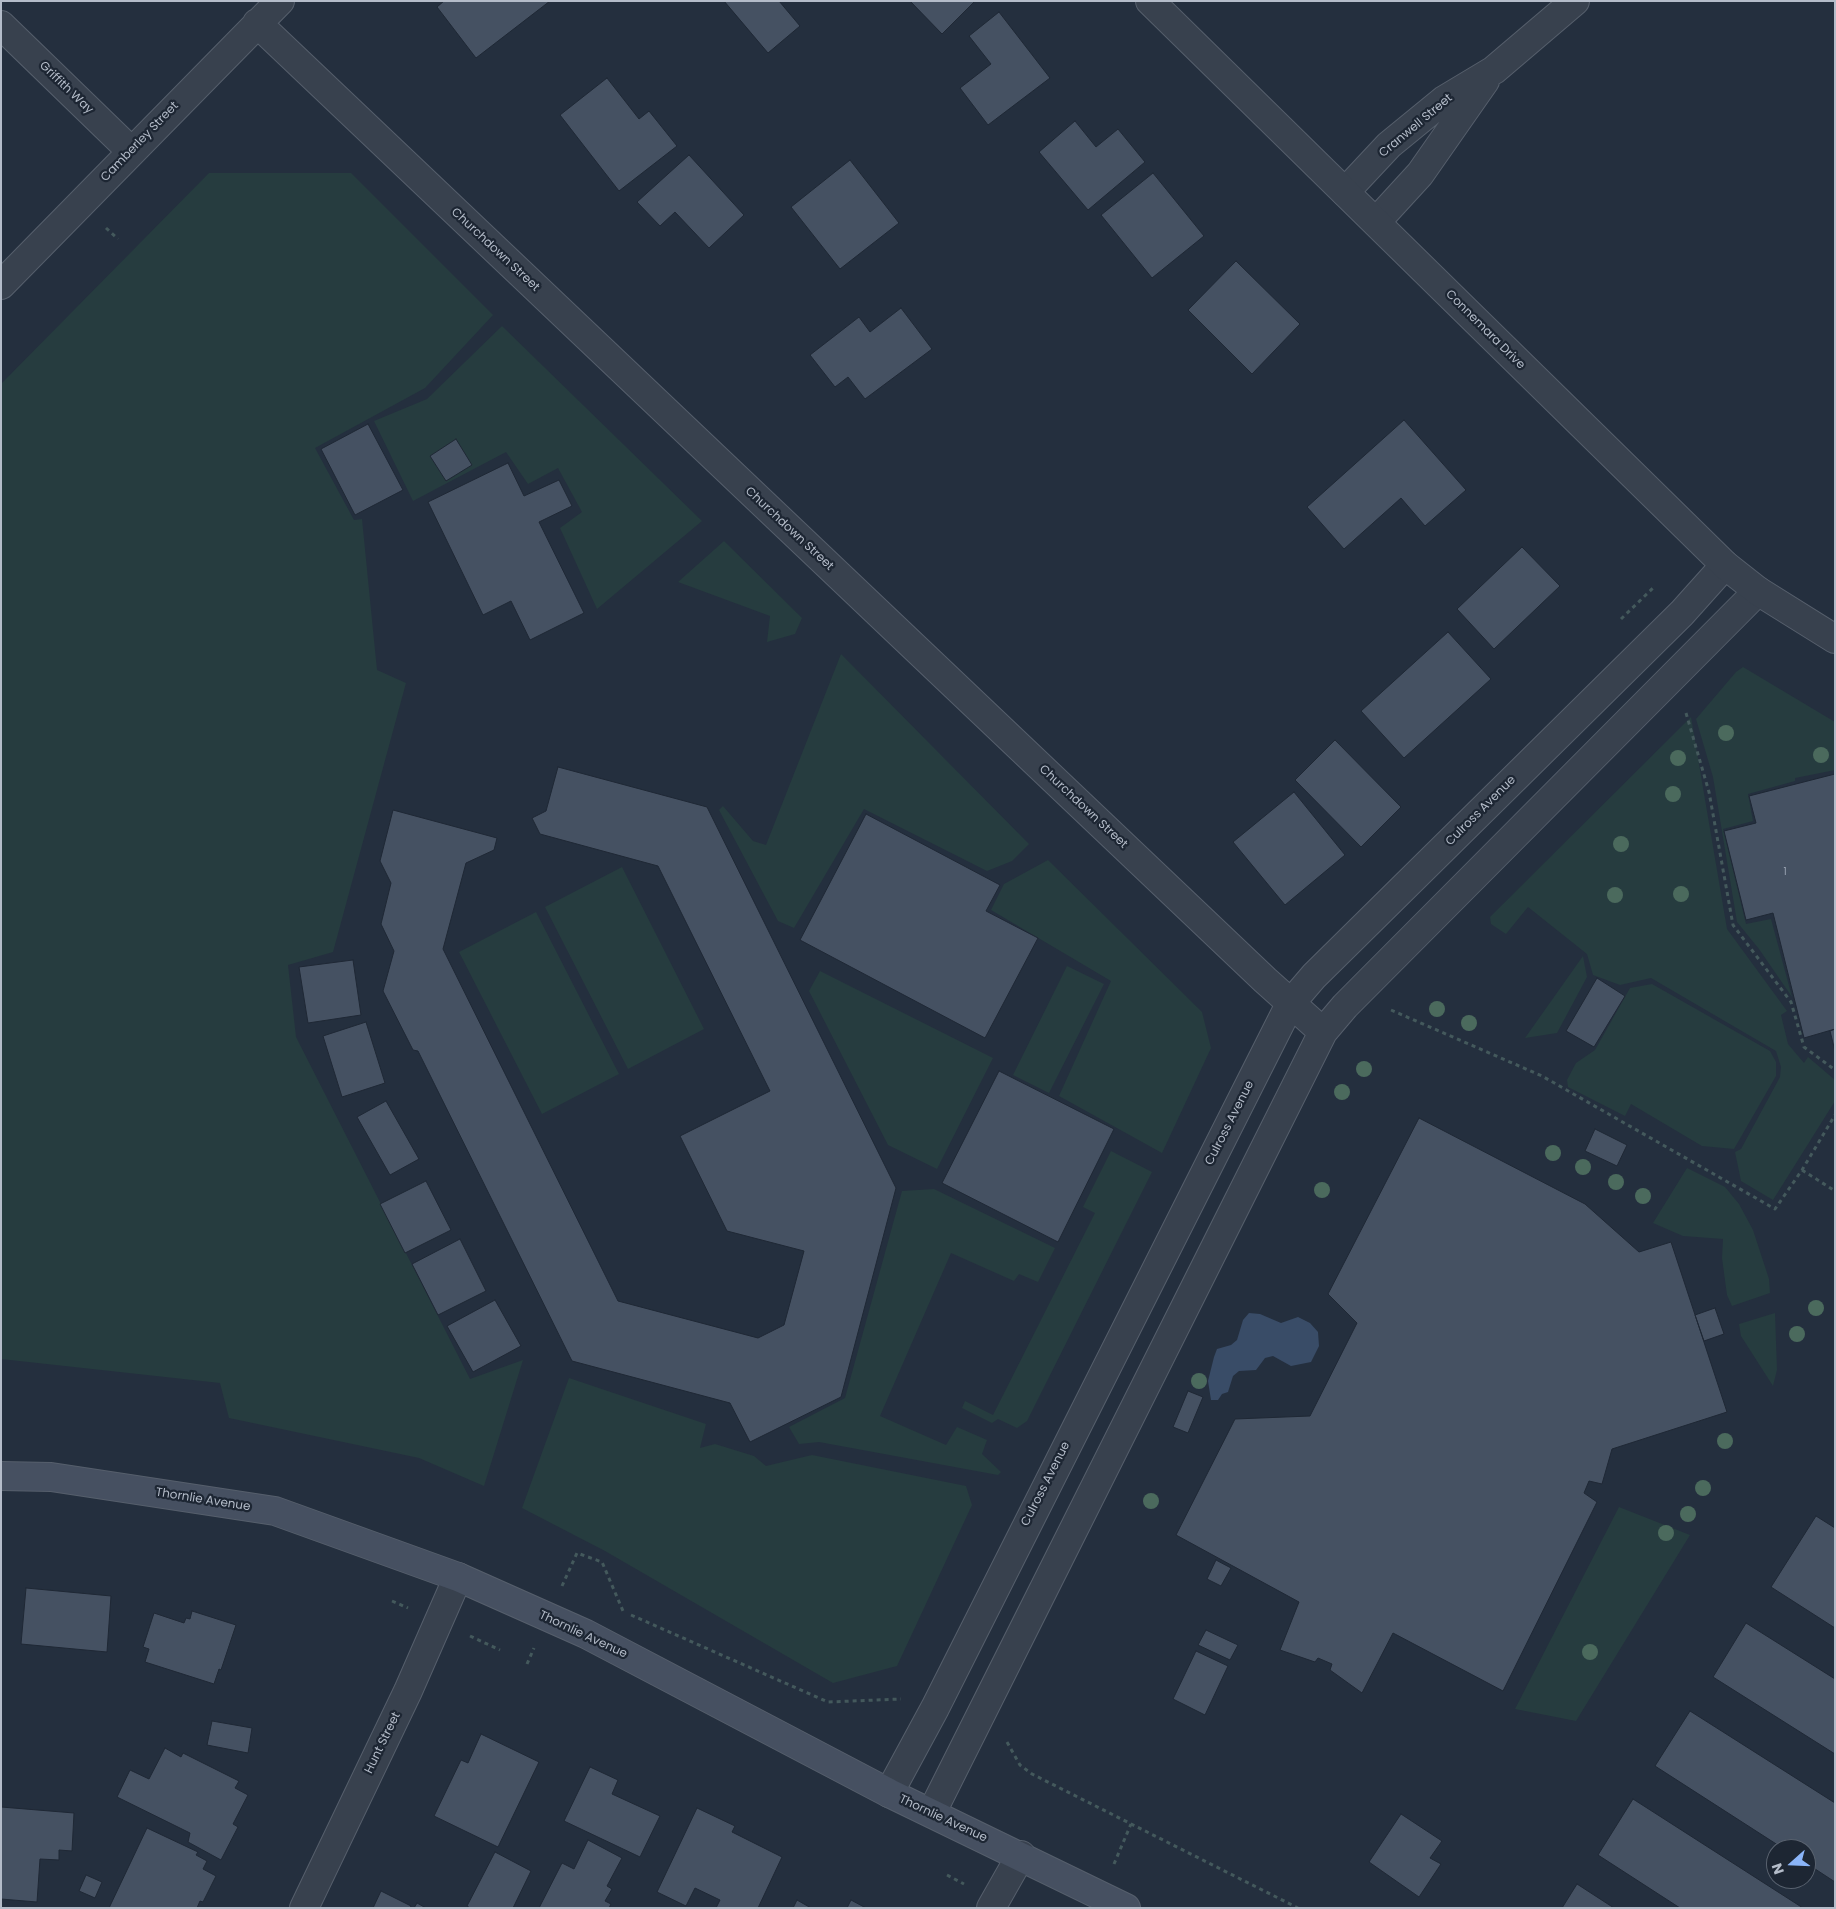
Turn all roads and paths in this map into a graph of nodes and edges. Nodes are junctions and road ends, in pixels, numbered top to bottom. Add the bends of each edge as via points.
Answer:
1 (280, 1) edge
2 (1150, 1) edge
3 (1576, 1) edge
4 (257, 23) junction
5 (1, 25) edge
6 (1494, 70) junction
7 (131, 151) junction
8 (1345, 192) junction
9 (1376, 222) junction
10 (103, 225) dead end
11 (118, 239) dead end
12 (1, 285) edge
13 (1725, 566) junction
14 (1758, 591) junction
15 (1835, 639) edge
16 (1685, 710) dead end
17 (1290, 1004) junction
18 (1390, 1010) dead end
19 (1323, 1032) junction
20 (1835, 1070) edge
21 (1835, 1115) edge
22 (1802, 1170) junction
23 (1835, 1191) edge
24 (1, 1476) edge
25 (577, 1553) dead end
26 (458, 1577) junction
27 (910, 1698) dead end
28 (1004, 1736) dead end
29 (889, 1793) junction
30 (932, 1812) junction
31 (1020, 1856) junction
32 (304, 1908) edge
33 (991, 1908) edge
34 (1126, 1908) edge
35 (1298, 1908) edge

1 - 4 street, Camberley Street
2 - 8 street, Connemara Drive
3 - 6 street, Cranwell Street
4 - 7 street, Camberley Street
4 - 17 street, Churchdown Street
5 - 7 street, Griffith Way
6 - 8 street, Cranwell Street via 1444,100 1389,145
6 - 9 street, Cranwell Street via 1420,174
7 - 12 street, Camberley Street
8 - 9 street, Connemara Drive
9 - 13 street, Connemara Drive
10 - 11 path
13 - 14 street, Connemara Drive
13 - 17 street, Culross Avenue via 1682,613 1314,976
14 - 15 street, Connemara Drive
14 - 19 street via 1345,1006
16 - 20 path via 1709,792 1732,925 1790,1002 1804,1047
17 - 19 street, Churchdown Street
17 - 29 street, Culross Avenue
18 - 22 path via 1542,1076 1775,1209
19 - 30 street
21 - 22 path
22 - 23 path
24 - 26 main road, Thornlie Avenue via 51,1477 275,1511
25 - 27 path via 602,1562 622,1611 828,1702
26 - 29 main road, Thornlie Avenue via 586,1634
26 - 32 street, Hunt Street via 408,1691
28 - 35 path via 1020,1765 1032,1774
29 - 30 main road, Thornlie Avenue
30 - 31 main road, Thornlie Avenue
31 - 33 street
31 - 34 main road, Thornlie Avenue

